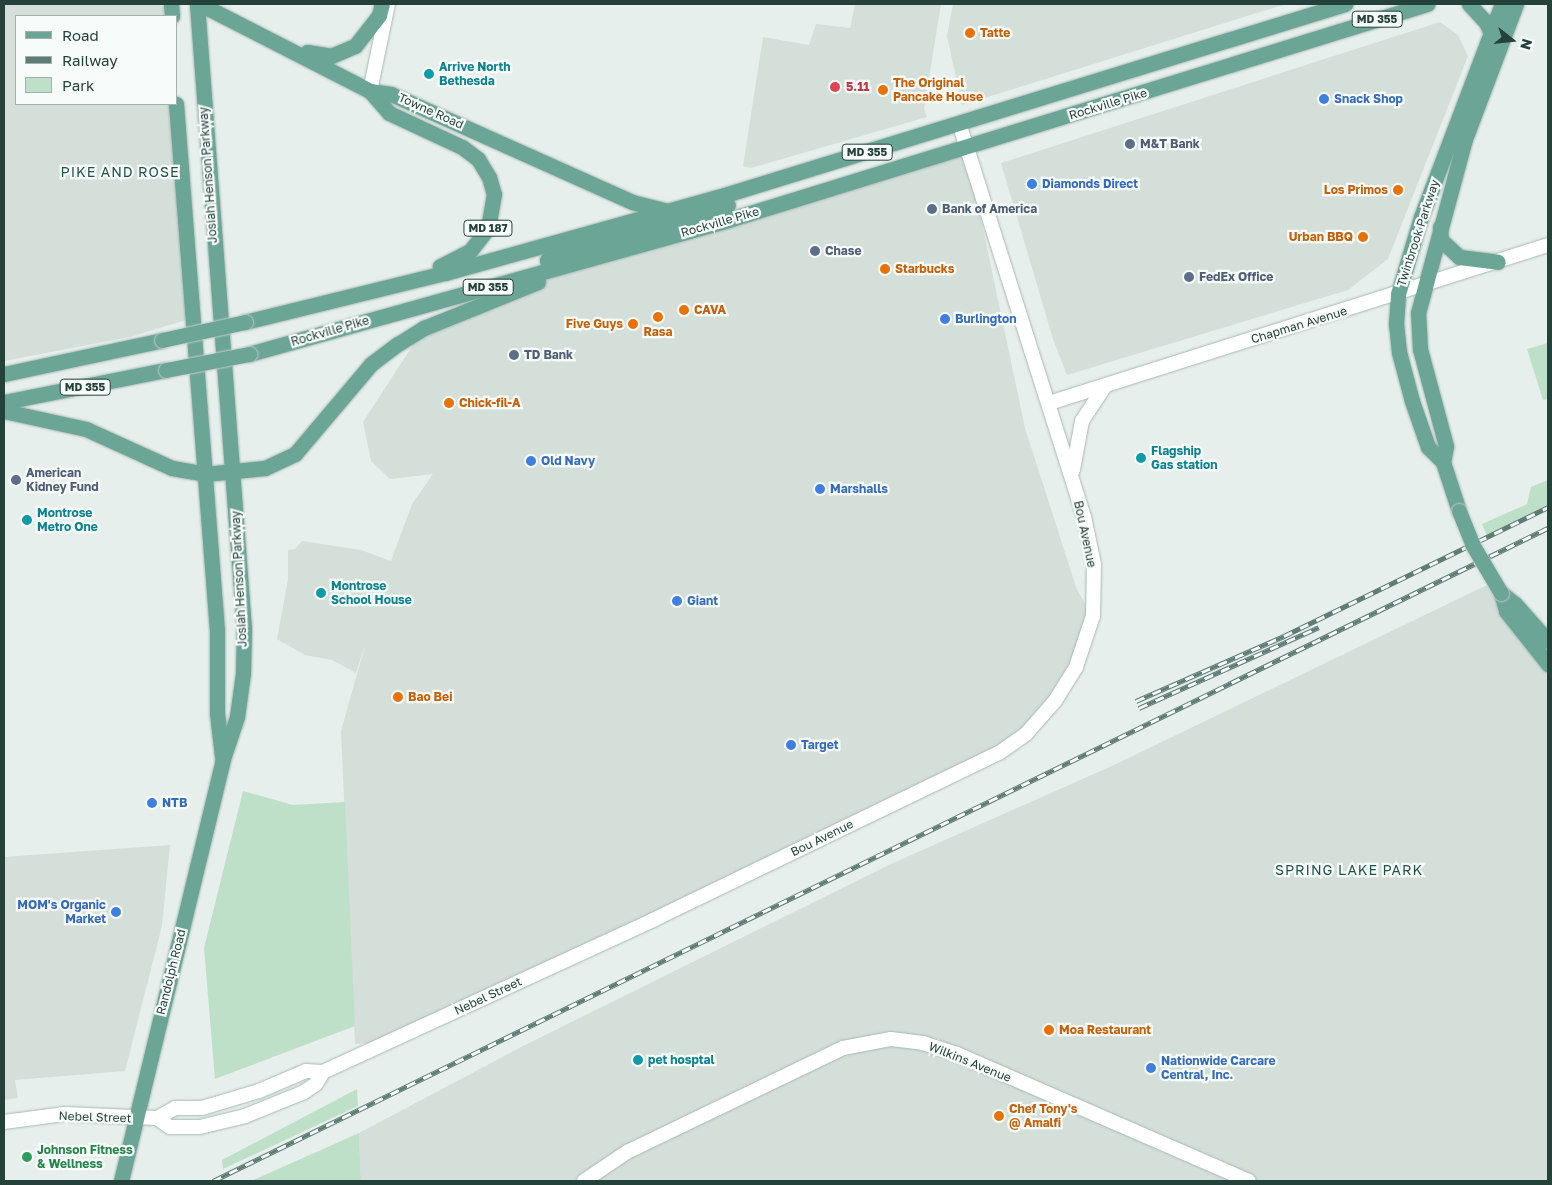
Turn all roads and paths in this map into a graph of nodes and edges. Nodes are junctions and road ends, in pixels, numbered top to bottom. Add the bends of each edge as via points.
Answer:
1 (199, 4) edge
2 (382, 4) edge
3 (388, 4) edge
4 (1345, 4) edge
5 (1427, 4) edge
6 (1469, 4) edge
7 (1502, 4) edge
8 (1516, 4) edge
9 (1491, 33) junction
10 (293, 50) junction
11 (370, 91) junction
12 (176, 105) edge
13 (960, 124) junction
14 (966, 148) junction
15 (728, 205) dead end
16 (667, 210) junction
17 (1440, 223) junction
18 (1548, 245) edge
19 (602, 255) junction
20 (1498, 262) junction
21 (1425, 285) junction
22 (386, 287) junction
23 (1398, 294) junction
24 (395, 313) junction
25 (4, 374) edge
26 (1105, 386) junction
27 (4, 402) edge
28 (1049, 403) junction
29 (4, 411) edge
30 (1443, 462) junction
31 (233, 472) junction
32 (205, 474) junction
33 (1072, 479) junction
34 (1501, 594) junction
35 (1548, 641) edge
36 (1548, 664) edge
37 (222, 762) junction
38 (653, 920) joint
39 (323, 1072) junction
40 (157, 1118) junction
41 (134, 1119) junction
42 (4, 1122) edge
43 (121, 1181) edge
44 (584, 1181) edge
45 (1249, 1181) edge

1 - 10 main road, Towne Road / MD 187
1 - 31 main road, Josiah Henson Parkway
2 - 10 main road via 379,15 355,46 331,56
3 - 11 street
4 - 13 main road, Rockville Pike / MD 355
5 - 14 main road, Rockville Pike / MD 355
6 - 9 main road via 1486,22
7 - 9 main road, Twinbrook Parkway
8 - 17 main road, Twinbrook Parkway via 1465,139
9 - 23 main road, Twinbrook Parkway via 1421,217
10 - 11 main road, Towne Road / MD 187
11 - 16 main road, Towne Road / MD 187 via 391,94 632,202
11 - 22 main road, MD 187 via 388,113 462,147 478,159 489,177 494,194 488,228 470,251
12 - 32 main road, Josiah Henson Parkway
13 - 14 street, Bou Avenue
13 - 16 main road, Rockville Pike / MD 355
14 - 19 main road, Rockville Pike / MD 355
14 - 28 street, Bou Avenue
15 - 24 main road via 422,298
16 - 22 main road, Rockville Pike / MD 355
17 - 20 main road via 1441,240 1459,257
17 - 21 main road, Twinbrook Parkway
18 - 20 street, Chapman Avenue
19 - 24 main road, Rockville Pike / MD 355
19 - 31 main road via 424,328 371,364 295,454 265,468
20 - 21 street, Chapman Avenue
21 - 23 street, Chapman Avenue
21 - 30 main road, Twinbrook Parkway via 1417,320 1420,349 1446,446
22 - 25 main road, Rockville Pike / MD 355, bridge via 245,322
23 - 26 street, Chapman Avenue
23 - 30 main road, Twinbrook Parkway via 1396,324 1399,352 1428,447
24 - 27 main road, Rockville Pike / MD 355, bridge via 249,354
26 - 28 street, Chapman Avenue
26 - 33 street via 1082,421 1074,448
28 - 33 street, Bou Avenue
29 - 32 main road via 86,429 172,468
30 - 34 main road, Twinbrook Parkway, bridge via 1459,511 1481,561
31 - 32 main road
31 - 37 main road, Josiah Henson Parkway via 244,629 243,673 237,717
32 - 37 main road, Josiah Henson Parkway via 217,631 217,712
33 - 38 street, Bou Avenue via 1094,564 1093,616 1076,667 1055,701 1026,734 999,753
34 - 35 main road, Twinbrook Parkway via 1515,604
34 - 36 main road, Twinbrook Parkway via 1506,611
37 - 41 main road, Randolph Road
38 - 39 street, Nebel Street
39 - 40 street, Nebel Street via 306,1071 259,1091 202,1108 175,1108
39 - 40 street, Nebel Street via 316,1084 304,1092 245,1116 200,1126 170,1127
40 - 41 street, Nebel Street
41 - 42 street, Nebel Street via 65,1114
41 - 43 main road, Randolph Road
44 - 45 street, Wilkins Avenue via 627,1152 842,1048 891,1039 923,1043 957,1054

